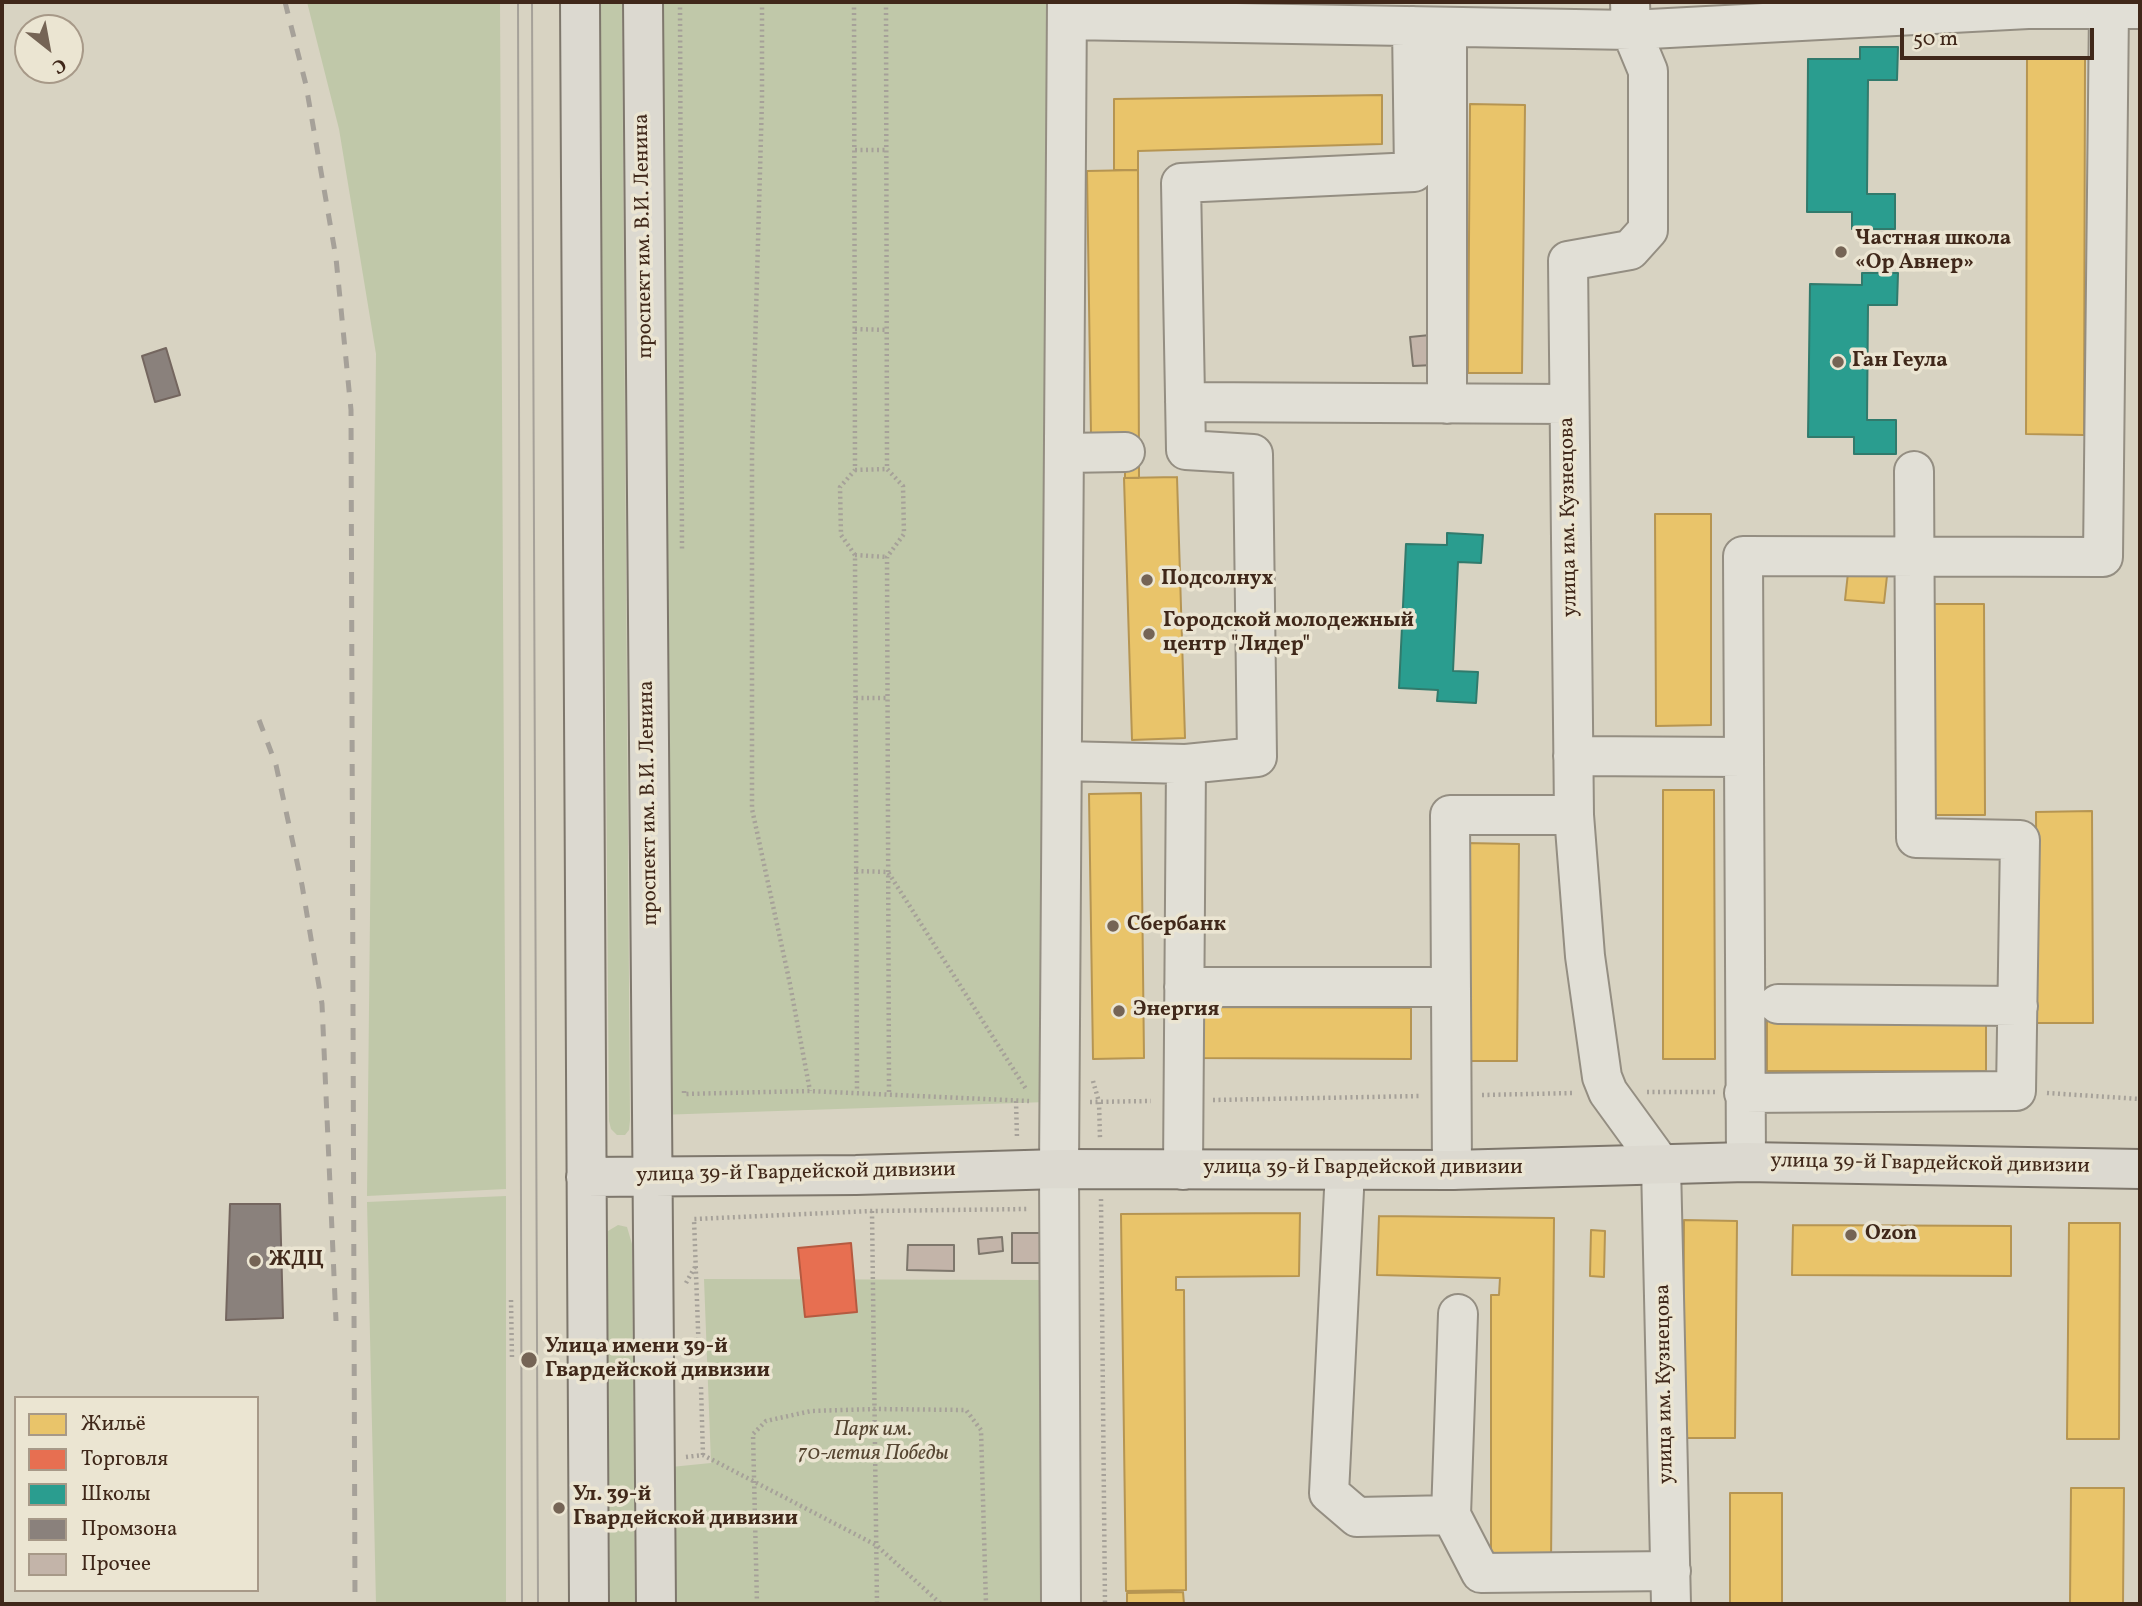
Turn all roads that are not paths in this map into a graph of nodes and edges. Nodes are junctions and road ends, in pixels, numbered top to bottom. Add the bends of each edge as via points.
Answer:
1 (580, 2) edge
2 (643, 2) edge
3 (2028, 5) edge
4 (2124, 9) edge
5 (1067, 11) edge
6 (1630, 16) edge
7 (1430, 26) junction
8 (1185, 402) junction
9 (1447, 404) junction
10 (1569, 404) junction
11 (1186, 450) junction
12 (1064, 453) junction
13 (1914, 471) dead end
14 (1916, 556) junction
15 (1573, 756) junction
16 (1743, 757) junction
17 (1062, 761) junction
18 (1186, 764) junction
19 (1574, 815) junction
20 (1184, 987) junction
21 (1451, 987) junction
22 (1778, 1004) dead end
23 (2018, 1006) junction
24 (1744, 1093) junction
25 (1746, 1162) junction
26 (1661, 1165) junction
27 (1059, 1169) junction
28 (2140, 1169) edge
29 (1183, 1170) junction
30 (1345, 1170) junction
31 (1452, 1170) junction
32 (654, 1176) junction
33 (586, 1177) junction
34 (1458, 1314) dead end
35 (1451, 1515) junction
36 (1671, 1588) edge
37 (589, 1604) edge
38 (656, 1604) edge
39 (1061, 1604) edge

1 - 33 main road
2 - 32 main road, проспект им. В.И. Ленина
3 - 4 street
3 - 6 street
4 - 14 street via 2103,557
5 - 7 street
5 - 12 street
6 - 7 street
6 - 10 street, улица им. Кузнецова via 1648,71 1648,230 1630,250 1568,261
7 - 8 street via 1414,172 1181,183
7 - 9 street
8 - 9 street
8 - 11 street
9 - 10 street
10 - 15 street, улица им. Кузнецова
11 - 12 street
11 - 18 street via 1253,454 1257,757
12 - 17 street
13 - 14 street
14 - 16 street via 1743,556
14 - 23 street via 1916,838 2020,840
15 - 16 street
15 - 19 street, улица им. Кузнецова
16 - 24 street
17 - 18 street
17 - 27 street
18 - 20 street
19 - 21 street via 1450,815
19 - 26 street, улица им. Кузнецова via 1585,956 1602,1077 1608,1093
20 - 21 street
20 - 29 street
21 - 31 street
22 - 23 street
23 - 24 street via 2016,1091
24 - 25 street
25 - 26 main road, улица 39-й Гвардейской дивизии
25 - 28 main road, улица 39-й Гвардейской дивизии
26 - 31 main road, улица 39-й Гвардейской дивизии
26 - 36 street, улица им. Кузнецова
27 - 29 main road, улица 39-й Гвардейской дивизии
27 - 32 main road, улица 39-й Гвардейской дивизии
27 - 39 street
29 - 30 main road, улица 39-й Гвардейской дивизии
30 - 31 main road, улица 39-й Гвардейской дивизии
30 - 35 street via 1329,1493 1357,1517
32 - 33 main road, улица 39-й Гвардейской дивизии
32 - 38 main road, проспект им. В.И. Ленина
33 - 37 main road
34 - 35 street
35 - 36 street via 1481,1573

